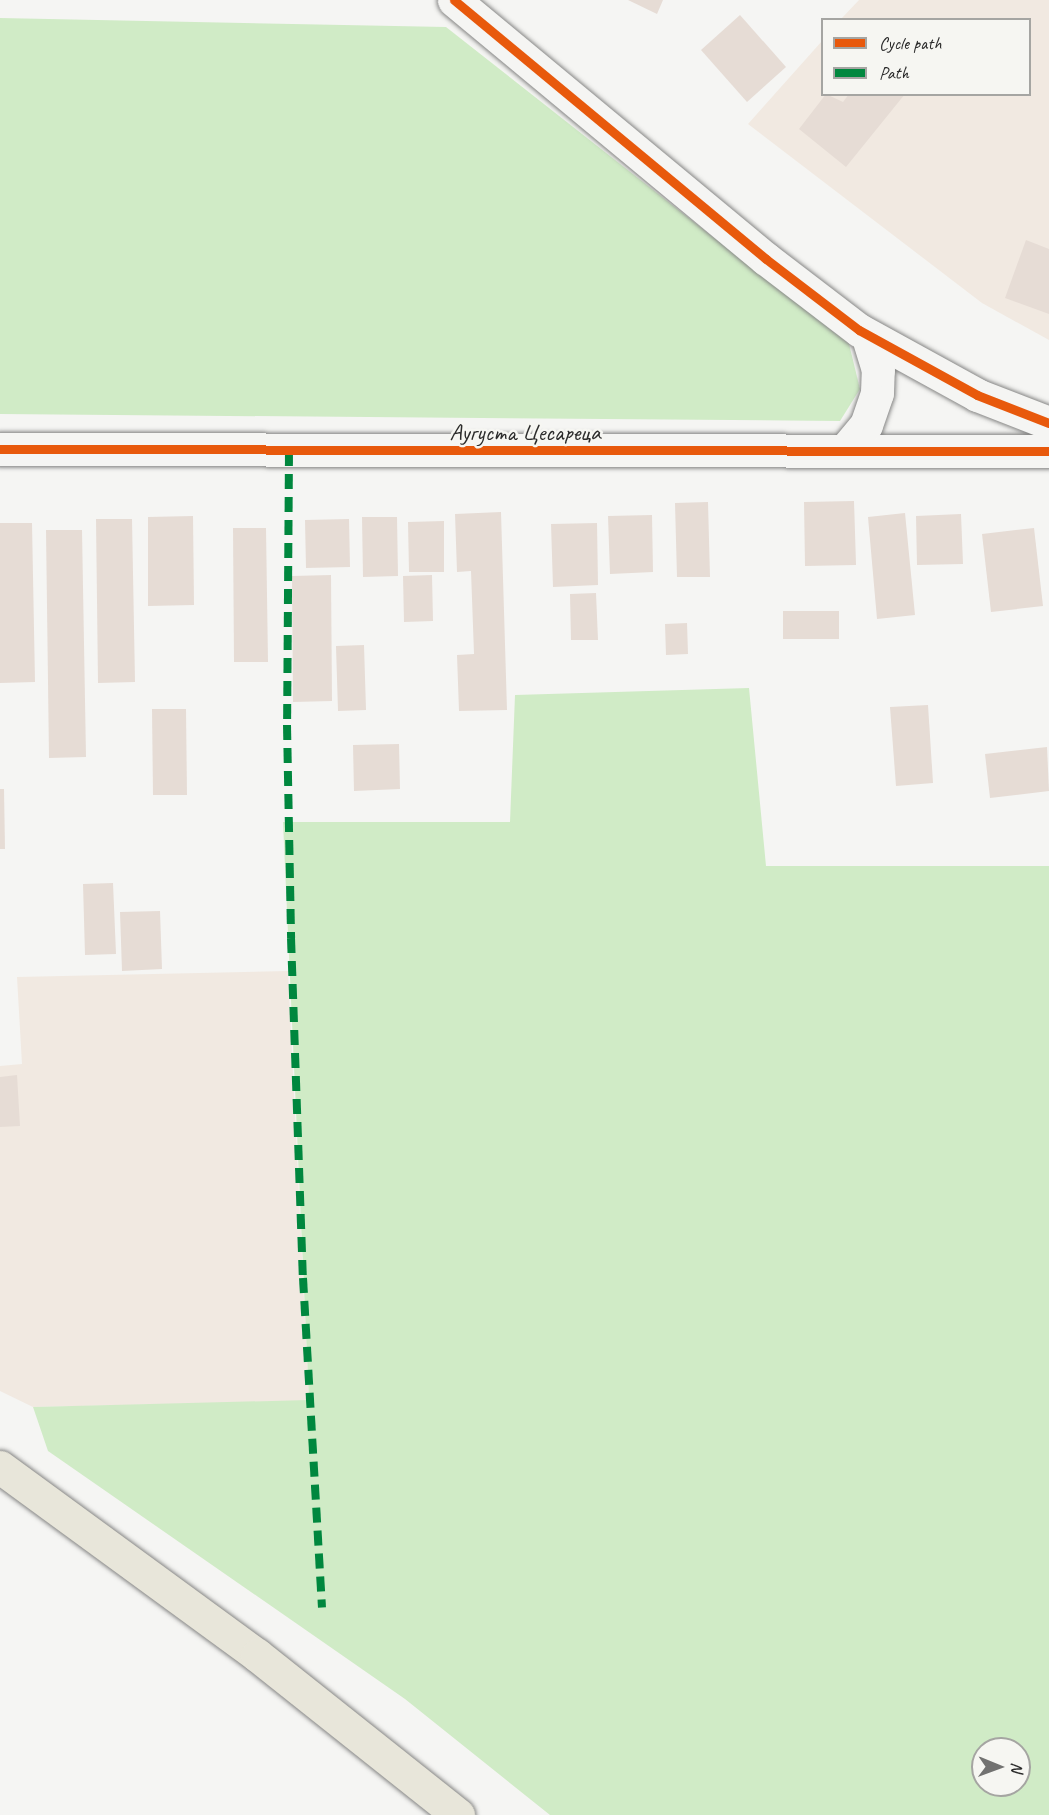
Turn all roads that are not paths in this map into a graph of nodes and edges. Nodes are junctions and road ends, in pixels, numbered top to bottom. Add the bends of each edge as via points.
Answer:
1 (454, 0) edge
2 (868, 337) junction
3 (1049, 423) edge
4 (0, 448) edge
5 (844, 451) junction
6 (1049, 452) edge
7 (0, 1467) edge
8 (458, 1815) edge

1 - 2 street via 766,259
2 - 3 street via 977,395
2 - 5 street via 876,358 877,393 866,425
4 - 5 street, Аугуста Цесареца
5 - 6 street, Аугуста Цесареца
7 - 8 main road via 257,1654

